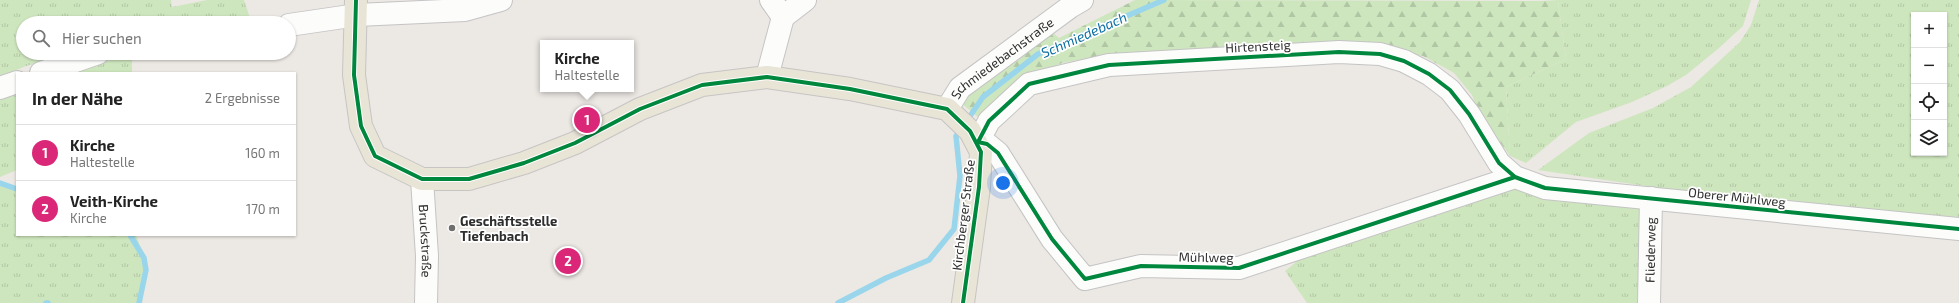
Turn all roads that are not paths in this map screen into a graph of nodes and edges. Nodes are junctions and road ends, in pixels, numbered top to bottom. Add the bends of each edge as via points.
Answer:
1 (501, 0) edge
2 (805, 0) edge
3 (1082, 0) edge
4 (357, 8) edge
5 (777, 9) edge
6 (296, 23) edge
7 (78, 60) edge
8 (44, 72) edge
9 (767, 77) junction
10 (16, 82) edge
11 (0, 88) edge
12 (950, 112) junction
13 (974, 136) junction
14 (1515, 176) junction
15 (422, 179) junction
16 (1651, 198) junction
17 (1959, 229) edge
18 (426, 303) edge
19 (963, 303) edge
20 (1649, 303) edge

1 - 4 street via 465,10
2 - 5 street
3 - 12 street, Schmiedebachstraße via 960,88
4 - 6 street
4 - 15 main road via 354,75 361,126 375,156
5 - 9 street
7 - 8 street
9 - 12 main road via 850,88
9 - 15 main road via 702,85 640,109 575,143 524,163 469,179
10 - 11 street
12 - 13 main road
13 - 14 street, Hirtensteig via 1029,84 1109,65 1339,52 1380,54 1404,61 1429,74 1450,90 1469,114 1499,162
13 - 14 street, Mühlweg via 998,153 1052,239 1085,280 1141,266 1239,268
13 - 19 main road, Kirchberger Straße via 981,152 979,187
14 - 16 street, Oberer Mühlweg via 1545,188
15 - 18 street, Bruckstraße
16 - 17 street, Oberer Mühlweg
16 - 20 street, Fliederweg

